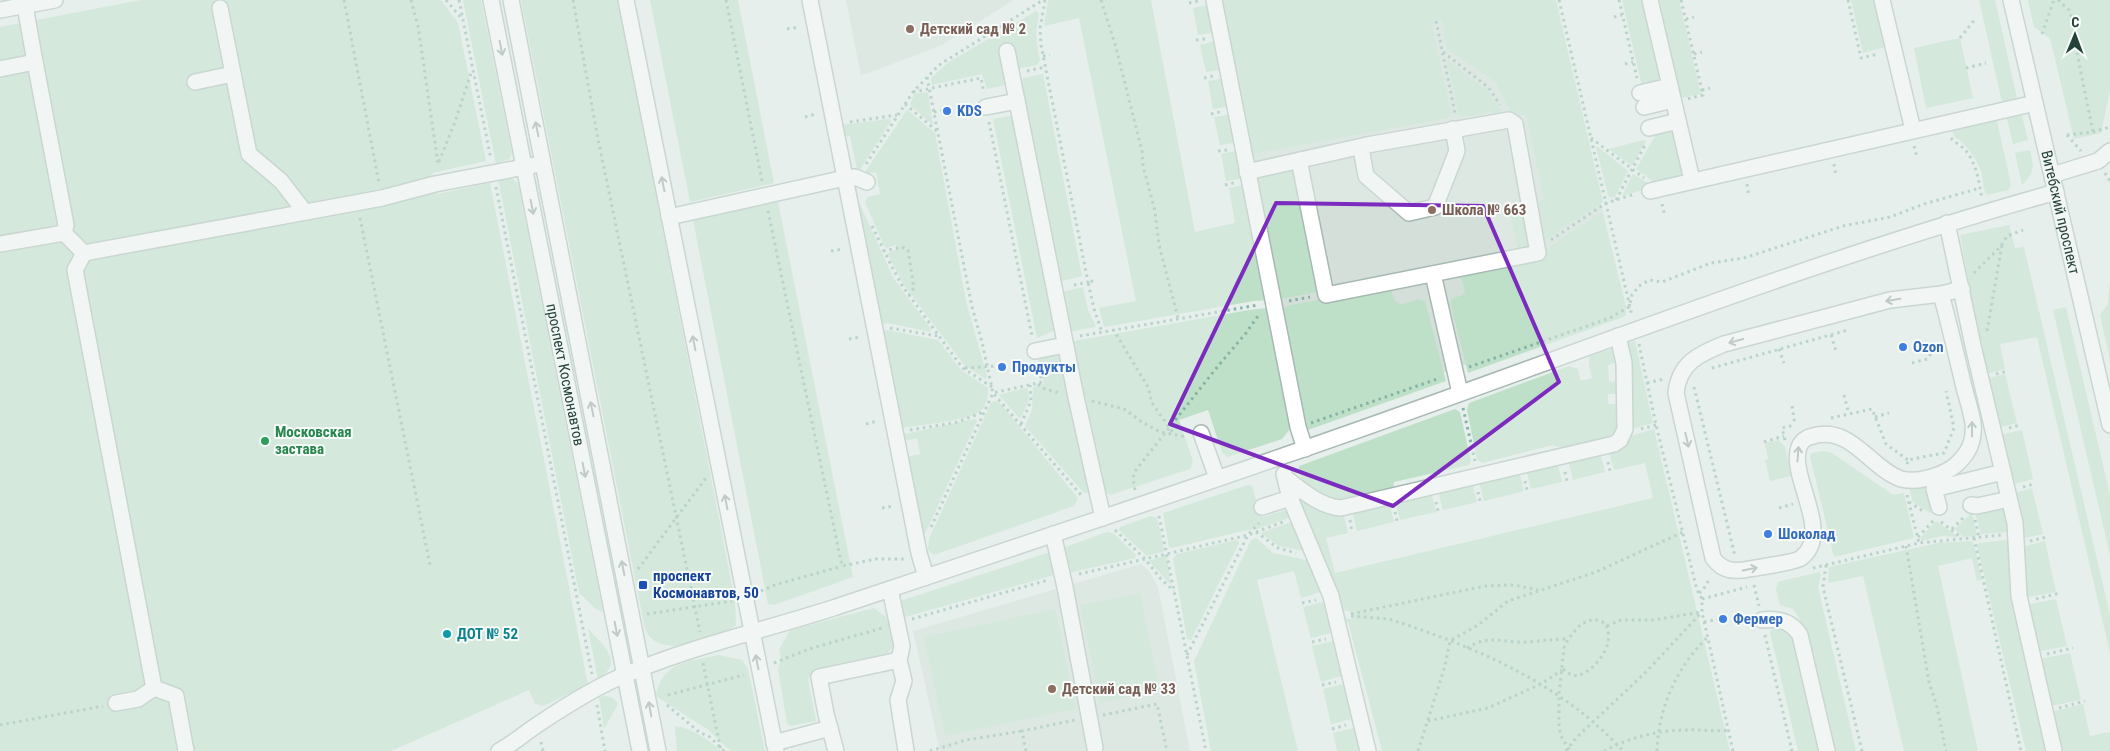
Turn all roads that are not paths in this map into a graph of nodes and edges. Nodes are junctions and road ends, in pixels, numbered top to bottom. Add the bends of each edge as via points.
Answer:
1 (55, 0) edge
2 (491, 0) edge
3 (511, 0) edge
4 (626, 0) edge
5 (810, 0) edge
6 (1214, 0) edge
7 (1650, 0) edge
8 (1882, 0) edge
9 (2011, 0) edge
10 (25, 6) junction
11 (220, 8) dead end
12 (0, 10) edge
13 (1007, 51) dead end
14 (35, 62) junction
15 (0, 69) edge
16 (233, 74) junction
17 (195, 82) dead end
18 (1672, 96) junction
19 (1642, 100) road end
20 (1017, 101) junction
21 (2035, 103) junction
22 (986, 107) road end
23 (1678, 121) junction
24 (1649, 128) road end
25 (1455, 129) junction
26 (1913, 130) junction
27 (1361, 148) junction
28 (2110, 151) edge
29 (1299, 160) junction
30 (543, 164) junction
31 (524, 168) junction
32 (1247, 172) junction
33 (2052, 176) junction
34 (856, 179) junction
35 (1692, 180) junction
36 (1654, 190) road end
37 (2056, 192) junction
38 (305, 212) junction
39 (669, 217) junction
40 (1947, 223) junction
41 (64, 234) junction
42 (0, 244) edge
43 (84, 253) junction
44 (1433, 274) junction
45 (1961, 285) junction
46 (1941, 294) junction
47 (1618, 336) junction
48 (1065, 342) junction
49 (1035, 351) road end
50 (1460, 393) junction
51 (2110, 425) edge
52 (1202, 436) road end
53 (1305, 449) junction
54 (1279, 458) junction
55 (2004, 472) junction
56 (1217, 478) junction
57 (1294, 493) junction
58 (2009, 499) junction
59 (1970, 504) dead end
60 (1262, 507) dead end
61 (1937, 513) road end
62 (1103, 518) junction
63 (1053, 534) junction
64 (926, 577) junction
65 (890, 589) junction
66 (1762, 620) road end
67 (752, 633) junction
68 (899, 660) junction
69 (643, 668) junction
70 (625, 674) junction
71 (154, 688) junction
72 (116, 703) road end
73 (830, 728) junction
74 (775, 747) edge
75 (1095, 748) dead end
76 (186, 751) edge
77 (499, 751) edge
78 (640, 751) edge
79 (658, 751) edge
80 (836, 751) edge
81 (906, 751) edge
82 (1368, 751) edge
83 (1827, 751) edge
84 (2054, 751) edge

1 - 10 street
2 -> 31 street, проспект Космонавтов
30 -> 3 street, проспект Космонавтов
39 -> 4 street
5 - 34 street via 834,124
6 - 32 street
7 - 18 street
8 - 26 street
9 - 21 street, Витебский проспект
10 - 12 street
10 - 14 street
11 - 16 street
13 - 20 street
14 - 15 street
14 - 41 street via 66,225
16 - 17 street
16 - 38 street via 249,154 281,181
18 - 19 street
18 - 23 street
20 - 22 street
20 - 48 street
21 - 26 street
21 - 33 street, Витебский проспект
23 - 24 street
23 - 35 street
25 - 27 street
25 - 27 street via 1457,152 1435,207 1410,212 1366,176
25 - 44 street via 1509,120 1515,124 1538,253
26 - 35 street
27 - 29 street
28 - 33 street via 2098,162
29 - 32 street
29 - 44 street via 1326,295
30 - 31 street
69 -> 30 street, проспект Космонавтов
31 - 38 street
31 -> 70 street, проспект Космонавтов
32 - 53 street
33 - 37 street, Витебский проспект
34 - 39 street
34 - 64 street via 875,329
35 - 36 street
37 - 40 street
37 - 51 street, Витебский проспект
38 - 43 street
67 -> 39 street
40 - 45 street
40 - 47 street
41 - 42 street
41 - 43 street
43 - 71 street via 75,270
44 - 50 street
45 - 46 street
45 - 55 street
46 -> 46 street via 1890,300 1724,344 1702,354 1686,367 1677,381 1676,392 1713,558 1721,566 1736,572 1799,559 1809,549 1813,538 1812,525 1796,456 1799,445 1807,437 1826,434 1845,439 1904,479 1929,478 1951,470 1961,462 1970,448 1973,424
47 - 50 street
47 - 57 street via 1626,389 1625,429 1614,444 1341,508
48 - 49 street
48 - 62 street
50 - 53 street
52 - 56 street
53 - 54 street
54 - 56 street
54 - 57 street
55 - 58 street
55 - 61 street via 1934,488
56 - 62 street
57 - 60 street
57 - 82 street via 1298,518 1331,596
58 - 59 street via 1977,506
58 - 84 street via 2015,523 2021,603
62 - 63 street
63 - 64 street
63 - 75 street
64 - 65 street
65 - 67 street
65 - 68 street via 902,646
66 - 83 street via 1787,621 1800,635
67 - 69 street
74 -> 67 street
68 - 73 street via 819,677
68 - 81 street via 904,681 898,700
69 - 70 street
79 -> 69 street, проспект Космонавтов
70 - 77 street via 538,724
70 - 78 street, проспект Космонавтов
71 - 72 street via 138,699
71 - 76 street via 176,696
73 - 74 street
73 - 80 street

